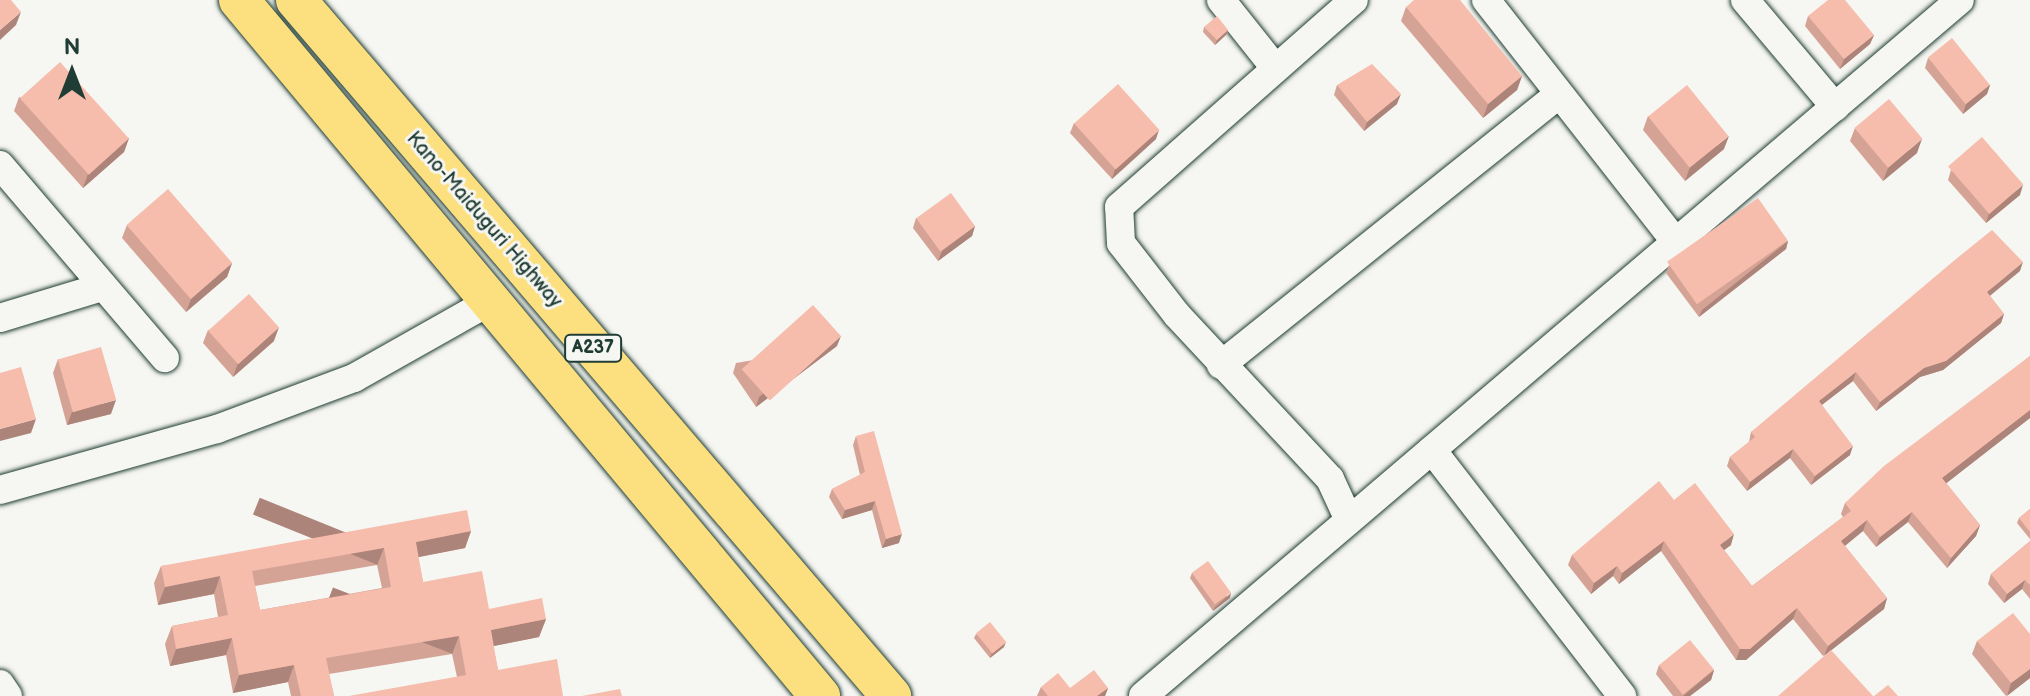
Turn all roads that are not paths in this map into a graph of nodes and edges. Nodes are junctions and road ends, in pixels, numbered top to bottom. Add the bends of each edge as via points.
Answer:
1 (239, 0) edge
2 (296, 0) edge
3 (1221, 0) edge
4 (1354, 0) edge
5 (1486, 0) edge
6 (1745, 0) edge
7 (1960, 0) edge
8 (1275, 68) junction
9 (1559, 94) junction
10 (1835, 107) junction
11 (0, 165) edge
12 (1676, 242) junction
13 (102, 287) junction
14 (494, 299) junction
15 (0, 318) edge
16 (165, 358) dead end
17 (1221, 365) junction
18 (1432, 450) junction
19 (0, 490) edge
20 (1348, 518) junction
21 (820, 696) edge
22 (891, 696) edge
23 (1143, 696) edge
24 (1622, 696) edge

1 - 14 highway, A237
2 - 22 highway, Kano-Maiduguri Highway / A237
3 - 8 street
4 - 8 street
5 - 9 street
6 - 10 street
7 - 10 street
8 - 17 street via 1119,207 1121,243
9 - 12 street
9 - 17 street
10 - 12 street
11 - 13 street
12 - 18 street
13 - 15 street
13 - 16 street
14 - 19 street via 354,378 217,429
14 - 21 highway, A237
17 - 20 street via 1330,479
18 - 20 street
18 - 24 street
20 - 23 street

